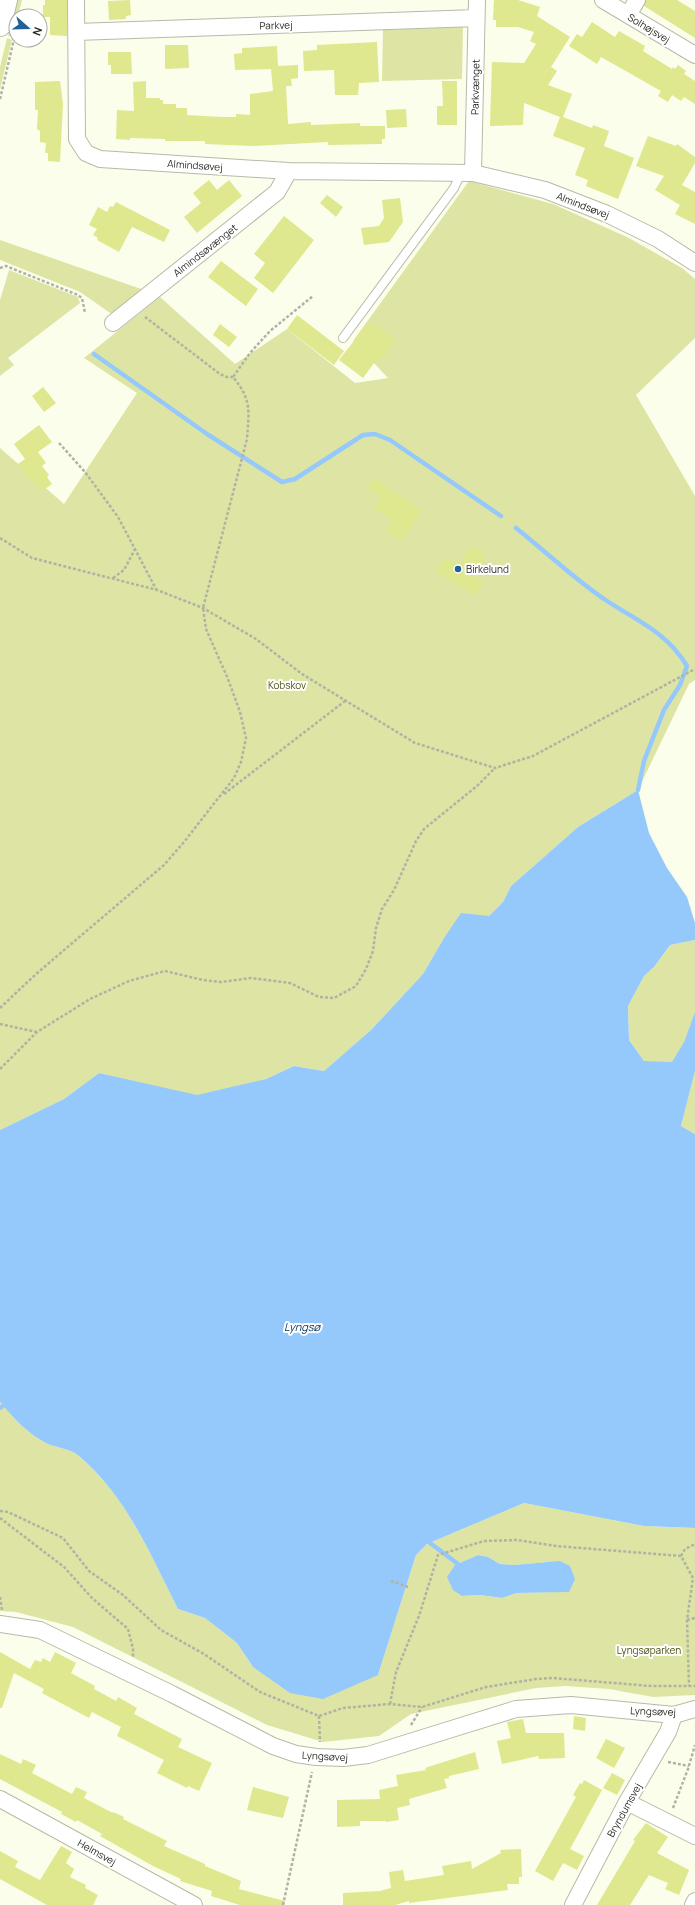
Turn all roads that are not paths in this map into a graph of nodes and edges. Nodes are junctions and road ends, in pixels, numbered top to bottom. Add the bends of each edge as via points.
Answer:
1 (6, 0) edge
2 (76, 0) edge
3 (476, 0) edge
4 (603, 0) edge
5 (637, 0) edge
6 (628, 15) junction
7 (476, 18) junction
8 (0, 25) edge
9 (76, 32) junction
10 (695, 55) edge
11 (289, 171) junction
12 (467, 173) junction
13 (695, 263) edge
14 (113, 323) dead end
15 (342, 338) dead end
16 (0, 1624) edge
17 (695, 1709) edge
18 (674, 1714) junction
19 (0, 1799) edge
20 (627, 1802) junction
21 (695, 1836) edge
22 (695, 1901) edge
23 (194, 1905) edge
24 (573, 1905) edge
25 (694, 1905) edge

1 - 8 main road
2 - 9 street, Almindsøvej
3 - 7 street, Parkvænget
4 - 6 street, Solhøjsvej
5 - 6 street
6 - 10 street, Solhøjsvej
7 - 9 street, Parkvej
7 - 12 street, Parkvænget
9 - 11 street, Almindsøvej via 77,139 86,153 100,158
11 - 12 street, Almindsøvej
11 - 14 street, Almindsøvænget via 277,192
12 - 13 street, Almindsøvej via 545,190 607,214 658,240
12 - 15 lane
16 - 18 street, Lyngsøvej via 40,1630 273,1746 296,1754 343,1758 368,1755 516,1709 571,1705
17 - 18 street, Lyngsøvej
18 - 20 street, Bryndumsvej via 668,1732
19 - 23 street, Helmsvej
20 - 21 street
20 - 24 street, Bryndumsvej
22 - 25 street

